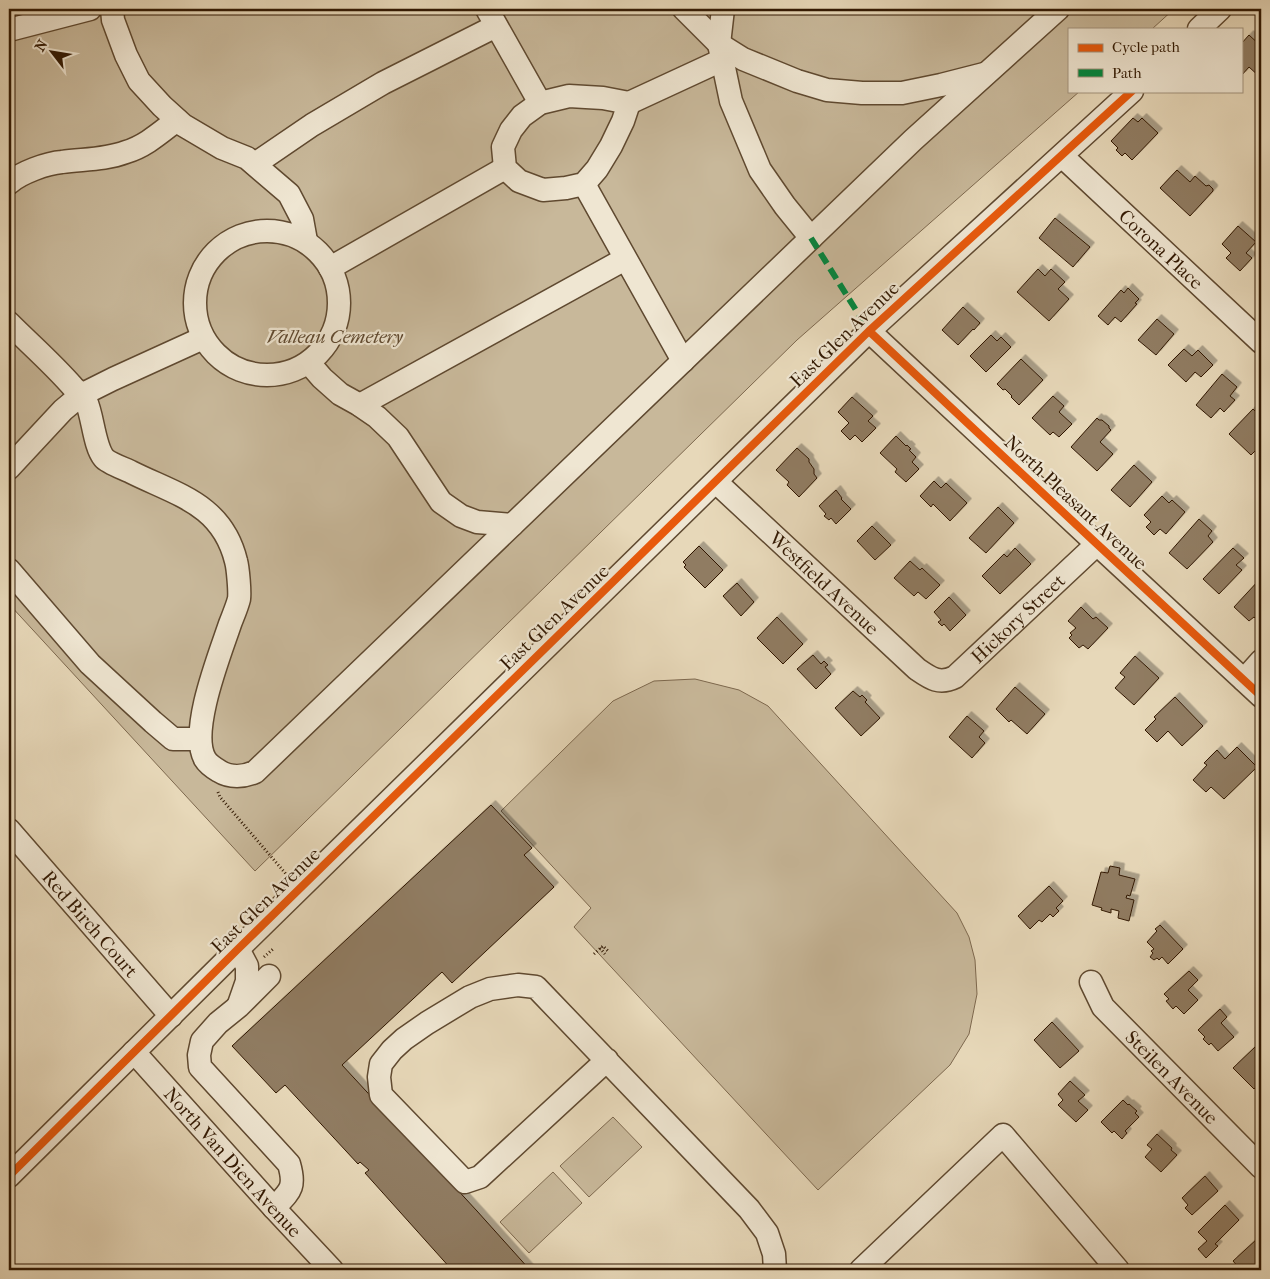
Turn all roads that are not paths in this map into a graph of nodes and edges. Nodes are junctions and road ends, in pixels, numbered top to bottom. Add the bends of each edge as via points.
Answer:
1 (90, 9) edge
2 (112, 9) edge
3 (684, 9) edge
4 (724, 9) edge
5 (1058, 9) edge
6 (1220, 9) edge
7 (491, 17) edge
8 (1200, 28) edge
9 (9, 30) edge
10 (720, 52) junction
11 (987, 73) junction
12 (1131, 92) edge
13 (540, 103) junction
14 (629, 103) junction
15 (177, 120) junction
16 (1062, 156) junction
17 (255, 164) junction
18 (505, 168) junction
19 (9, 182) edge
20 (584, 184) junction
21 (811, 238) junction
22 (306, 241) junction
23 (625, 259) junction
24 (330, 268) junction
25 (9, 323) edge
26 (869, 331) junction
27 (203, 338) junction
28 (1261, 342) edge
29 (683, 361) junction
30 (309, 363) junction
31 (81, 395) junction
32 (360, 405) junction
33 (9, 468) edge
34 (716, 482) junction
35 (512, 525) junction
36 (1097, 544) junction
37 (9, 570) edge
38 (1261, 662) edge
39 (934, 680) joint
40 (1244, 680) junction
41 (1261, 696) edge
42 (200, 738) junction
43 (9, 830) edge
44 (238, 949) junction
45 (269, 976) dead end
46 (1091, 982) dead end
47 (239, 1006) junction
48 (171, 1016) junction
49 (134, 1052) junction
50 (607, 1060) junction
51 (1261, 1167) edge
52 (9, 1176) edge
53 (274, 1208) junction
54 (332, 1270) edge
55 (775, 1270) edge
56 (861, 1270) edge
57 (1118, 1270) edge

1 - 9 street
2 - 15 street via 116,29 139,81
3 - 10 street
4 - 10 street
5 - 11 street
6 - 8 street
7 - 13 street
7 - 17 street via 312,125
10 - 11 street via 827,90 862,93 902,93
10 - 14 street
10 - 21 street via 731,101 760,170
11 - 21 street
12 - 16 street, East Glen Avenue
13 - 14 street via 568,96
13 - 18 street via 522,116 511,130 503,147
14 - 20 street via 611,146
15 - 17 street
15 - 19 street via 150,141 127,152 60,162 34,169
16 - 26 street, East Glen Avenue
16 - 28 street, Corona Place
17 - 22 street via 289,194 302,219
18 - 20 street via 519,181 542,190
18 - 24 street
20 - 23 street
21 - 29 street
22 - 24 street via 322,255
22 - 27 street via 289,234 260,230 232,239 210,257 198,278 194,301 197,324
23 - 29 street
23 - 32 street
24 - 30 street via 340,294 337,324 324,349
25 - 31 street
26 - 34 street, East Glen Avenue
26 - 36 street, North Pleasant Avenue
27 - 30 street via 213,352 234,368 266,376 291,372
27 - 31 street
29 - 35 street
30 - 32 street via 340,394
31 - 33 street
31 - 42 street via 86,400 105,459 201,506 228,540 236,562 239,598 204,708
32 - 35 street via 398,437 441,502 461,516 477,522
34 - 39 street, Westfield Avenue via 917,669
34 - 44 street, East Glen Avenue
35 - 42 street via 255,772 248,775 223,774 206,760
36 - 39 street, Hickory Street via 955,678 942,682
36 - 40 street, North Pleasant Avenue
37 - 42 street via 90,664 153,722 173,739
38 - 40 street
40 - 41 street, North Pleasant Avenue
43 - 48 street, Red Birch Court
44 - 47 street via 248,966
44 - 48 street, East Glen Avenue
45 - 47 street
46 - 51 street, Steilen Avenue via 1103,1008
47 - 53 street via 202,1041 200,1067 289,1164 293,1178 290,1192
48 - 49 street, East Glen Avenue
49 - 52 street, East Glen Avenue
49 - 53 street, North Van Dien Avenue
50 - 50 street via 536,987 518,985 490,989 427,1023 392,1050 381,1064 379,1078 382,1095 465,1182 480,1177
50 - 55 street via 748,1209 767,1233
53 - 54 street, North Van Dien Avenue
56 - 57 street via 1002,1135

